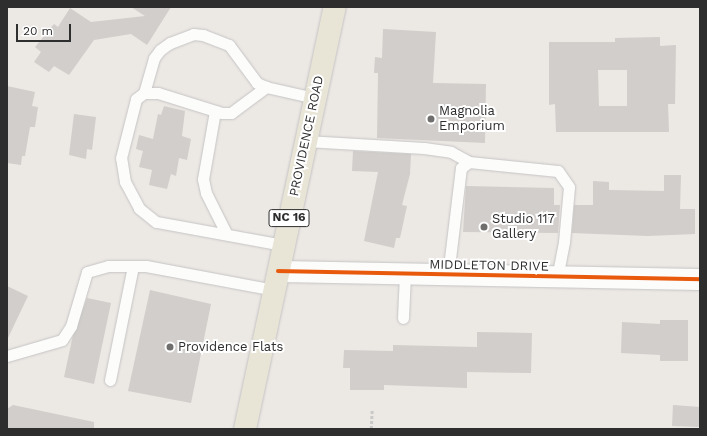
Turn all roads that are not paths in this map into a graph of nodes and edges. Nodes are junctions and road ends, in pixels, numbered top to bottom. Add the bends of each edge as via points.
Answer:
1 (335, 7) edge
2 (266, 87) junction
3 (144, 94) junction
4 (315, 98) junction
5 (214, 111) junction
6 (306, 141) junction
7 (469, 162) junction
8 (226, 233) junction
9 (283, 245) junction
10 (133, 266) junction
11 (405, 274) junction
12 (448, 275) junction
13 (557, 277) junction
14 (700, 279) edge
15 (276, 281) junction
16 (403, 318) dead end
17 (7, 356) edge
18 (110, 380) dead end
19 (245, 429) edge

1 - 4 main road, PROVIDENCE ROAD / NC 16
2 - 3 lane via 257,83 229,45 193,34 160,50 154,58
2 - 4 lane
2 - 5 lane via 231,113
3 - 5 lane via 158,93
3 - 8 lane via 136,99 121,158 125,182 139,208 156,222
4 - 6 main road, PROVIDENCE ROAD / NC 16
5 - 8 lane via 203,179 206,193
6 - 7 lane via 452,152
6 - 9 main road, PROVIDENCE ROAD / NC 16
7 - 12 lane via 461,168
7 - 13 lane via 558,171 562,174 569,187 569,193
8 - 9 lane
9 - 15 main road, PROVIDENCE ROAD / NC 16
10 - 15 lane via 206,276
10 - 17 lane via 108,266 87,272 71,326 62,340
10 - 18 lane
11 - 12 street, MIDDLETON DRIVE
11 - 15 street, MIDDLETON DRIVE
11 - 16 lane
12 - 13 street, MIDDLETON DRIVE
13 - 14 street, MIDDLETON DRIVE
15 - 19 main road, PROVIDENCE ROAD / NC 16

